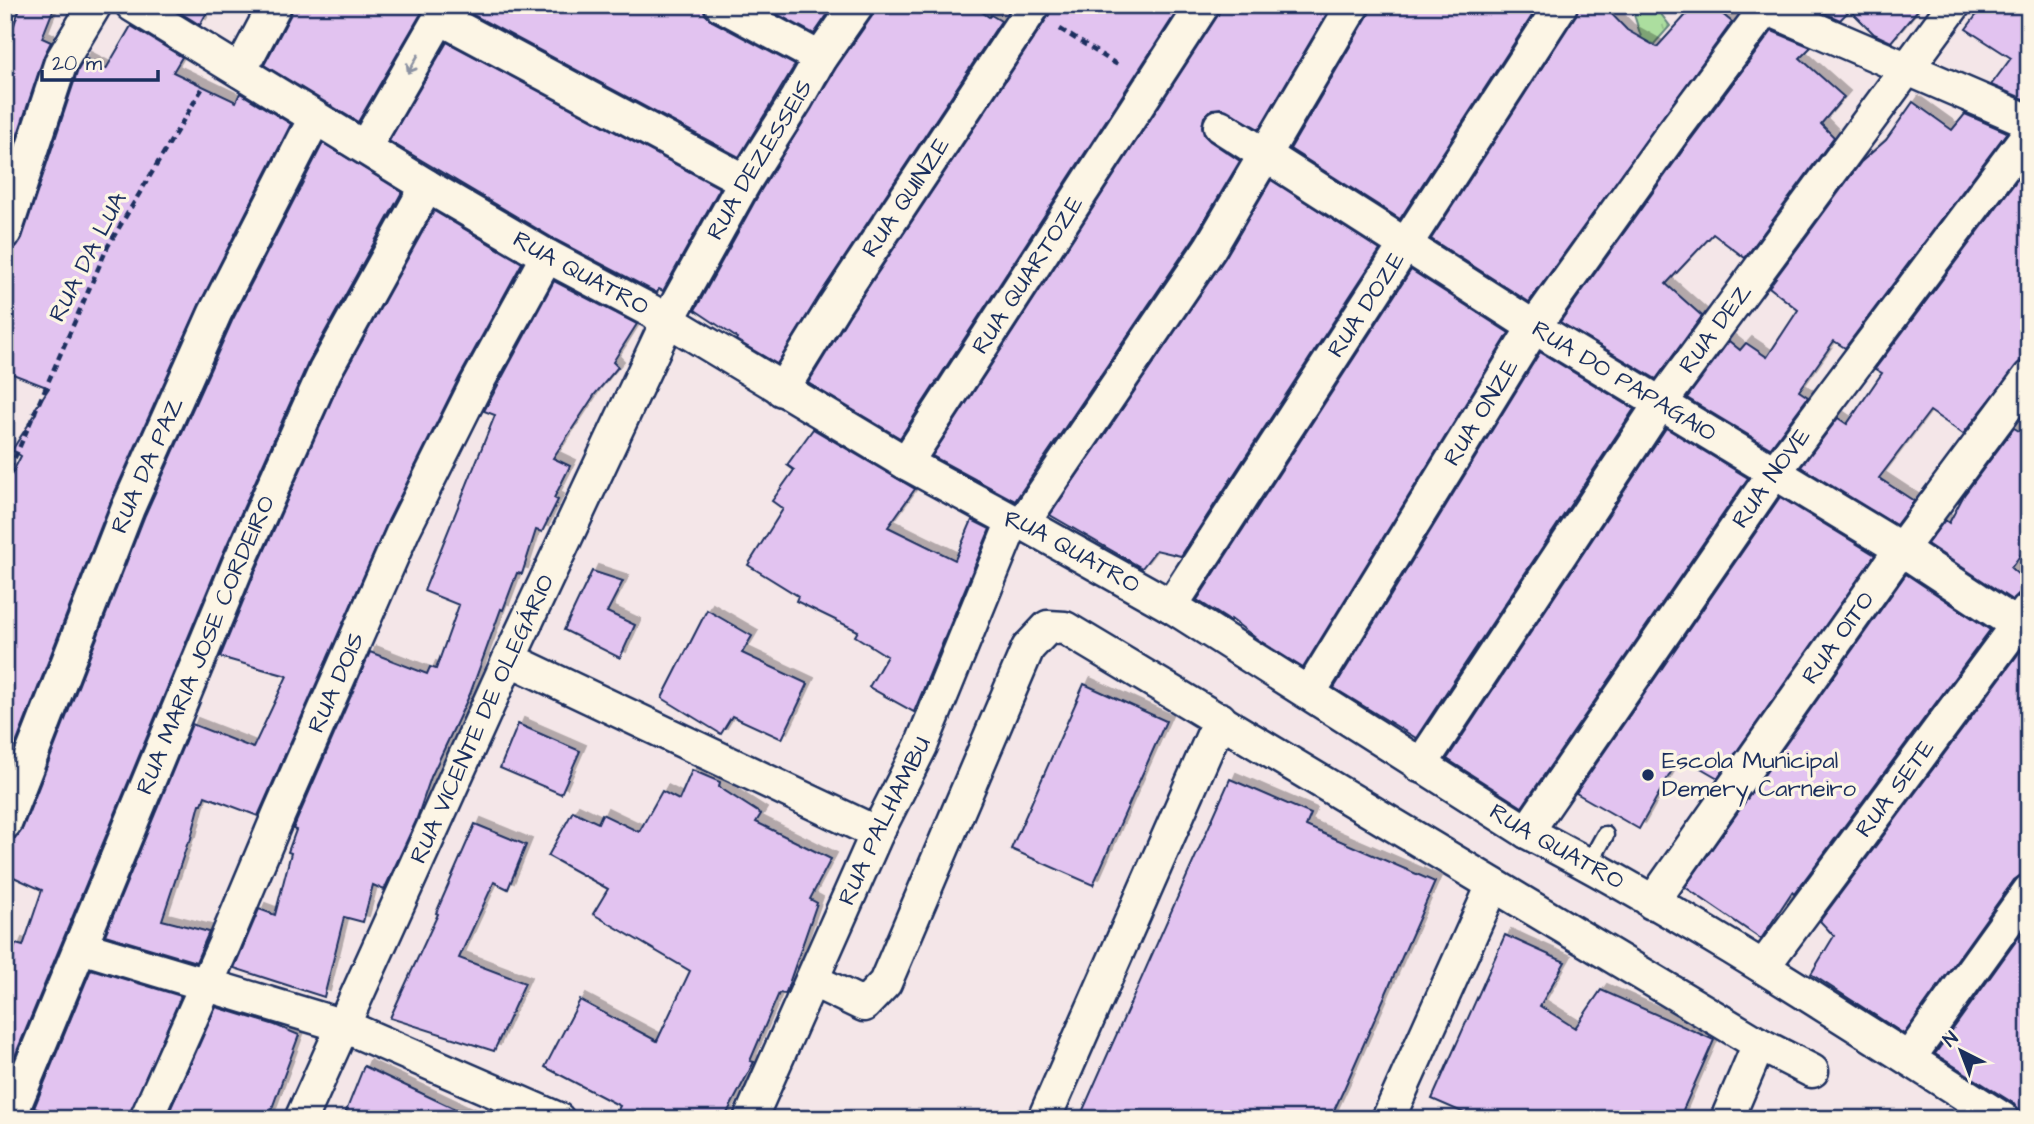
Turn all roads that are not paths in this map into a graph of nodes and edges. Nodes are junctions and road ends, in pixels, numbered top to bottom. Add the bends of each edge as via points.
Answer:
1 (95, 5) edge
2 (132, 5) edge
3 (275, 5) edge
4 (721, 5) edge
5 (857, 5) edge
6 (1034, 5) edge
7 (1203, 5) edge
8 (1353, 5) edge
9 (1561, 5) edge
10 (1954, 5) edge
11 (1767, 6) edge
12 (444, 12) edge
13 (820, 58) junction
14 (230, 64) junction
15 (1907, 69) junction
16 (315, 118) junction
17 (2029, 121) edge
18 (1220, 126) dead end
19 (2029, 133) edge
20 (365, 147) junction
21 (1266, 155) junction
22 (746, 181) junction
23 (427, 186) junction
24 (5, 232) edge
25 (1406, 247) junction
26 (547, 256) junction
27 (668, 320) junction
28 (1534, 327) junction
29 (2029, 377) edge
30 (782, 390) junction
31 (1660, 404) junction
32 (906, 463) junction
33 (1774, 473) junction
34 (1018, 522) junction
35 (1901, 549) junction
36 (1171, 606) junction
37 (2024, 622) edge
38 (509, 659) junction
39 (1309, 693) junction
40 (1220, 719) junction
41 (1420, 766) junction
42 (5, 823) edge
43 (1527, 832) junction
44 (877, 833) junction
45 (1605, 835) dead end
46 (1589, 864) junction
47 (1493, 885) junction
48 (2029, 891) edge
49 (1652, 903) junction
50 (81, 947) junction
51 (1763, 967) junction
52 (812, 979) junction
53 (205, 985) junction
54 (344, 1026) junction
55 (1759, 1044) junction
56 (1909, 1058) junction
57 (1812, 1070) dead end
58 (9, 1119) edge
59 (146, 1119) edge
60 (301, 1119) edge
61 (558, 1119) edge
62 (750, 1119) edge
63 (1044, 1119) edge
64 (1388, 1119) edge
65 (1727, 1119) edge
66 (2003, 1119) edge

1 - 24 street via 61,62
2 - 14 street, RUA QUATRO
3 - 14 street
4 - 13 street
5 - 13 street, RUA DEZESSEIS
6 - 30 street, RUA QUINZE
7 - 32 street, RUA QUARTOZE
8 - 21 street
9 - 25 street, RUA DOZE
10 - 15 street, RUA DEZ
11 - 15 street
11 - 28 street, RUA ONZE
12 -> 20 street
12 - 22 street
13 - 22 street, RUA DEZESSEIS
14 - 16 street, RUA QUATRO
15 - 17 street
15 - 31 street, RUA DEZ
16 - 20 street, RUA QUATRO
16 - 42 street, RUA DA PAZ via 215,313 134,496
18 - 21 street, RUA DO PAPAGAIO
19 - 33 street, RUA NOVE
20 - 23 street, RUA QUATRO
21 - 25 street, RUA DO PAPAGAIO
21 - 34 street via 1210,248
22 - 27 street, RUA DEZESSEIS
23 - 26 street, RUA QUATRO
23 - 50 street, RUA MARIA JOSE CORDEIRO via 325,371 238,565
25 - 28 street, RUA DO PAPAGAIO
25 - 36 street, RUA DOZE
26 - 27 street, RUA QUATRO
26 - 53 street, RUA DOIS via 404,529
27 - 30 street, RUA QUATRO
27 - 38 street, RUA VICENTE DE OLEGÁRIO
28 - 31 street, RUA DO PAPAGAIO
28 - 39 street, RUA ONZE
29 - 35 street, RUA OITO
30 - 32 street, RUA QUATRO
31 - 33 street, RUA DO PAPAGAIO
31 - 41 street, RUA DEZ
32 - 34 street, RUA QUATRO
33 - 35 street, RUA DO PAPAGAIO
33 - 43 street, RUA NOVE
34 - 36 street, RUA QUATRO
34 - 44 street, RUA PALHAMBU via 921,746
35 - 37 street, RUA DO PAPAGAIO
35 - 49 street, RUA OITO
36 - 39 street, RUA QUATRO
37 - 51 street, RUA SETE
38 - 44 street
38 - 54 street, RUA VICENTE DE OLEGÁRIO
39 - 41 street, RUA QUATRO
40 - 47 street
40 - 52 street via 1065,628 1048,628 1028,648 885,983 864,1005
40 - 63 street
41 - 43 street, RUA QUATRO
43 - 46 street, RUA QUATRO
44 - 52 street, RUA PALHAMBU
45 - 46 lane
46 - 49 street, RUA QUATRO
47 - 55 street
47 - 64 street
48 - 56 street
49 - 51 street, RUA QUATRO
50 - 53 street
50 - 58 street, RUA MARIA JOSE CORDEIRO
51 - 56 street, RUA QUATRO
52 - 62 street, RUA PALHAMBU
53 - 54 street
53 - 59 street, RUA DOIS
54 - 60 street, RUA VICENTE DE OLEGÁRIO
54 - 61 street
55 - 57 street
55 - 65 street
56 - 66 street, RUA QUATRO

